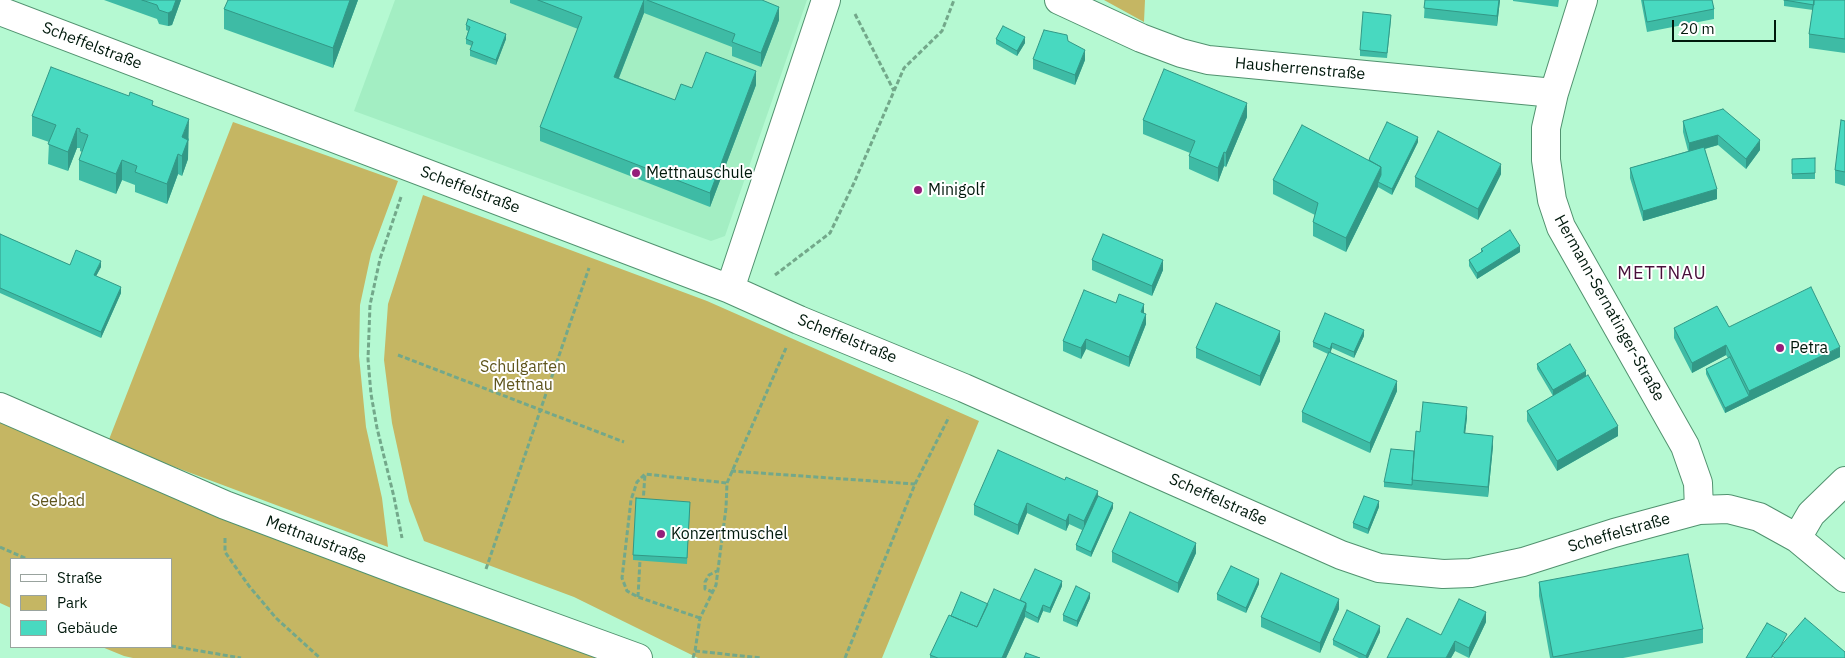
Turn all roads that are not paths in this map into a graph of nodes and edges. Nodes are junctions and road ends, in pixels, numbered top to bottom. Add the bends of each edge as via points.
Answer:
1 (826, 0) edge
2 (1059, 0) edge
3 (1583, 0) edge
4 (0, 11) edge
5 (1554, 93) junction
6 (738, 292) junction
7 (0, 407) edge
8 (1845, 480) edge
9 (1699, 510) junction
10 (1797, 538) junction
11 (1845, 578) edge
12 (638, 658) edge

1 - 6 street
2 - 5 street, Hausherrenstraße via 1141,38 1208,60
3 - 5 street, Hermann-Sernatinger-Straße
4 - 6 street, Scheffelstraße
5 - 9 street, Hermann-Sernatinger-Straße via 1546,128 1546,152 1552,200 1561,227 1685,446 1698,483
6 - 9 street, Scheffelstraße via 1341,555 1379,568 1471,573 1523,562
7 - 12 street, Mettnaustraße via 225,505
8 - 10 street via 1811,514
9 - 10 street via 1728,509 1759,517
10 - 11 street

